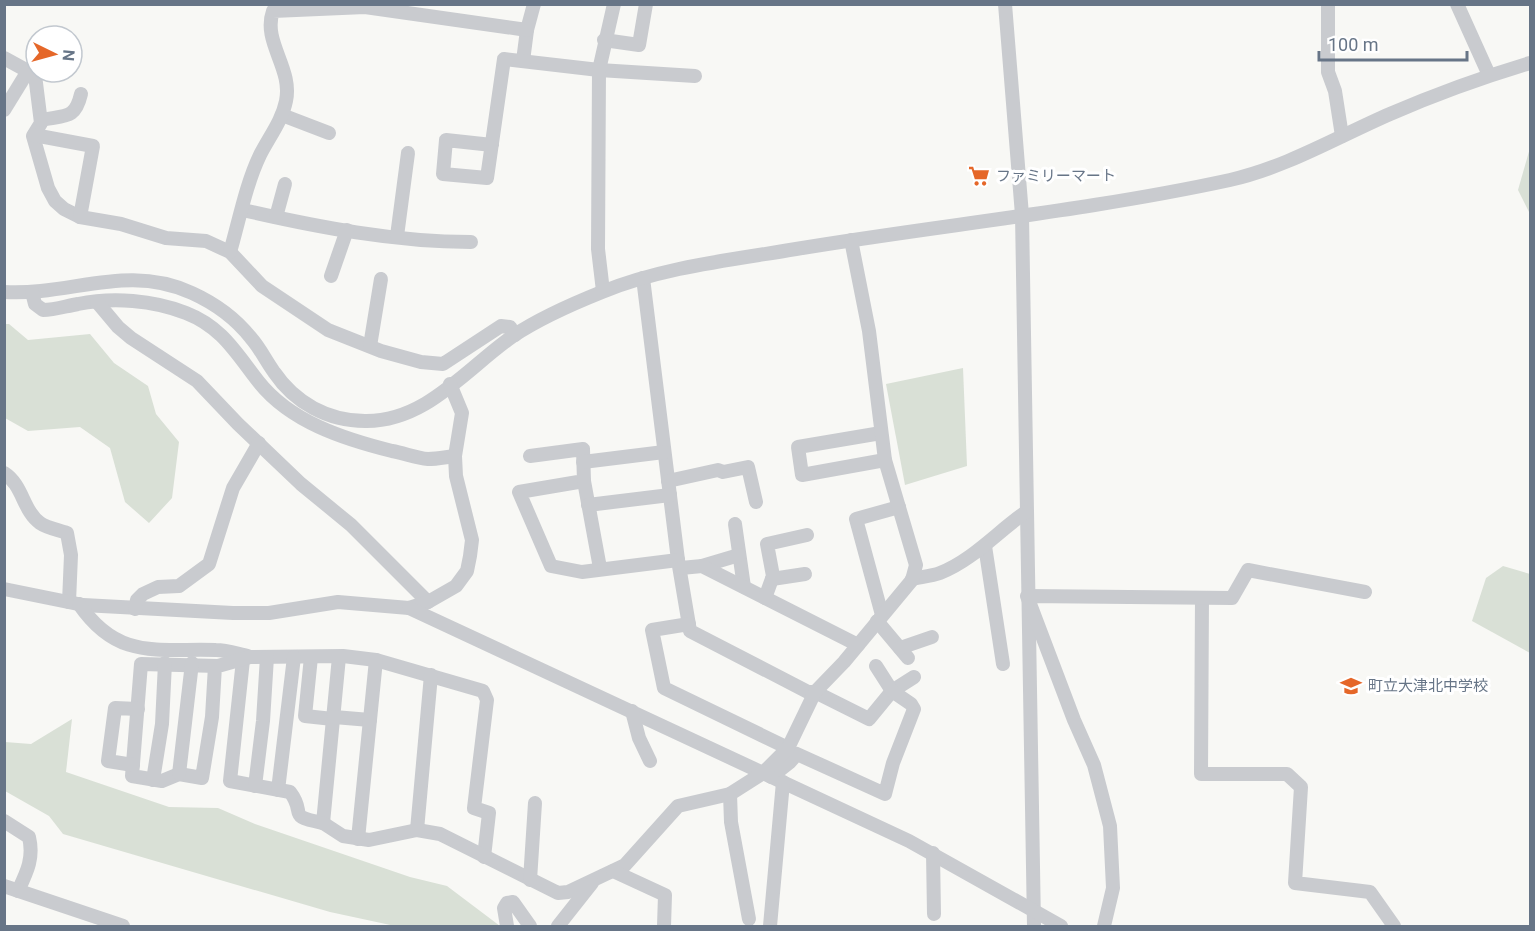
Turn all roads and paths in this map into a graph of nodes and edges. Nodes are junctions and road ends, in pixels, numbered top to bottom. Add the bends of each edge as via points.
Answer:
1 (534, 4) edge
2 (614, 4) edge
3 (646, 4) edge
4 (1005, 4) edge
5 (1328, 4) edge
6 (1457, 4) edge
7 (314, 7) edge
8 (527, 30) junction
9 (604, 40) junction
10 (4, 58) edge
11 (523, 61) junction
12 (1530, 63) edge
13 (24, 69) edge
14 (599, 70) junction
15 (1489, 75) junction
16 (695, 76) dead end
17 (24, 78) edge
18 (36, 84) edge
19 (81, 94) dead end
20 (4, 110) edge
21 (282, 115) junction
22 (41, 120) junction
23 (329, 133) dead end
24 (34, 135) junction
25 (1342, 136) junction
26 (492, 145) dead end
27 (408, 153) dead end
28 (285, 184) dead end
29 (243, 210) junction
30 (1022, 215) junction
31 (80, 217) junction
32 (276, 217) junction
33 (347, 230) junction
34 (397, 236) junction
35 (851, 240) junction
36 (471, 242) dead end
37 (230, 252) junction
38 (331, 276) dead end
39 (643, 278) junction
40 (381, 279) dead end
41 (32, 291) junction
42 (603, 291) junction
43 (4, 292) edge
44 (97, 302) junction
45 (515, 335) junction
46 (370, 346) junction
47 (450, 384) junction
48 (880, 433) junction
49 (259, 443) junction
50 (664, 452) junction
51 (455, 456) junction
52 (530, 456) dead end
53 (885, 460) junction
54 (583, 462) junction
55 (4, 473) edge
56 (584, 481) junction
57 (669, 488) junction
58 (756, 502) dead end
59 (588, 505) junction
60 (899, 507) junction
61 (1026, 512) junction
62 (735, 524) dead end
63 (807, 536) dead end
64 (985, 546) junction
65 (739, 555) junction
66 (680, 564) junction
67 (702, 566) junction
68 (600, 568) junction
69 (805, 573) dead end
70 (772, 579) junction
71 (912, 579) junction
72 (744, 588) junction
73 (4, 589) edge
74 (1365, 592) dead end
75 (1027, 596) junction
76 (765, 598) junction
77 (1202, 598) junction
78 (428, 602) junction
79 (74, 603) junction
80 (409, 608) junction
81 (135, 609) junction
82 (880, 618) junction
83 (689, 624) junction
84 (932, 637) dead end
85 (858, 645) junction
86 (267, 657) junction
87 (294, 657) junction
88 (311, 657) junction
89 (339, 657) junction
90 (247, 659) junction
91 (376, 660) junction
92 (165, 663) junction
93 (192, 663) junction
94 (1003, 664) dead end
95 (215, 666) junction
96 (876, 666) dead end
97 (431, 675) junction
98 (914, 677) dead end
99 (892, 691) junction
100 (815, 692) junction
101 (138, 709) junction
102 (632, 711) junction
103 (333, 718) junction
104 (370, 720) junction
105 (788, 748) junction
106 (650, 761) dead end
107 (133, 765) junction
108 (179, 774) junction
109 (772, 777) junction
110 (153, 780) junction
111 (255, 786) junction
112 (278, 790) junction
113 (730, 794) junction
114 (535, 803) dead end
115 (4, 821) edge
116 (323, 823) junction
117 (417, 830) junction
118 (358, 838) junction
119 (933, 853) junction
120 (483, 857) junction
121 (613, 871) junction
122 (595, 879) junction
123 (530, 880) junction
124 (11, 889) edge
125 (1034, 910) junction
126 (934, 914) dead end
127 (749, 919) dead end
128 (123, 927) edge
129 (507, 927) edge
130 (530, 927) edge
131 (558, 927) edge
132 (664, 927) edge
133 (770, 927) edge
134 (1034, 927) edge
135 (1061, 927) edge
136 (1104, 927) edge
137 (1394, 927) edge

1 - 8 street
2 - 9 street
3 - 9 street via 639,45
4 - 30 street
5 - 25 street via 1328,72
6 - 15 street
7 - 8 street via 364,7
7 - 21 street via 273,11 273,43 288,78
8 - 11 street
9 - 14 street
10 - 13 street
11 - 14 street
11 - 26 street via 504,59
12 - 15 street
14 - 16 street
14 - 42 street via 598,249
15 - 25 street
17 - 20 street
18 - 22 street
19 - 22 street via 73,113
21 - 23 street
21 - 29 street via 260,156
22 - 24 street
24 - 31 street via 38,161 55,201
24 - 31 street via 93,146
25 - 30 street via 1257,173 1101,204
27 - 34 street
28 - 32 street
29 - 32 street
29 - 37 street
30 - 35 street
30 - 61 street
31 - 37 street via 166,238 206,241
32 - 33 street
33 - 34 street
33 - 38 street
34 - 36 street
35 - 39 street
35 - 48 street via 868,331
37 - 46 street via 262,286 289,305 328,330
39 - 42 street
39 - 50 street
40 - 46 street
41 - 43 street
41 - 44 street via 35,304 43,310
41 - 47 street via 127,279 163,283 193,293 222,311 250,336 278,378 297,397 318,411 339,418 393,418 425,405
42 - 45 street
44 - 49 street via 131,338 197,381
44 - 51 street via 150,303 188,314 231,343 258,381 286,408 338,435 428,459
45 - 46 street via 510,327 501,326 442,364 421,362
45 - 47 street
47 - 51 street via 462,413
48 - 53 street
48 - 53 street via 798,447 802,475
49 - 78 street via 351,525
49 - 81 street via 233,488 209,564 178,586 158,586 143,594
50 - 54 street
50 - 57 street
51 - 78 street via 459,494 472,540 470,556 467,571 456,586
52 - 54 street via 583,449
53 - 60 street
54 - 56 street
55 - 79 street via 12,478 40,524 67,532
56 - 59 street
56 - 68 street via 519,492 551,566 582,572
57 - 58 street via 718,470 748,467
57 - 59 street
57 - 66 street
59 - 68 street
60 - 71 street via 916,565
60 - 82 street via 856,519
61 - 64 street
61 - 75 street
62 - 65 street
63 - 70 street via 766,544
64 - 71 street via 940,573
64 - 94 street
65 - 67 street
65 - 72 street
66 - 67 street
66 - 68 street
66 - 83 street
67 - 72 street
69 - 70 street
70 - 76 street
71 - 82 street
72 - 76 street
73 - 79 street
74 - 77 street via 1248,570 1232,598
75 - 77 street
75 - 125 street
75 - 136 street via 1094,765 1110,826 1113,888
76 - 85 street
77 - 137 street via 1201,774 1287,774 1300,787 1295,883 1370,892
78 - 80 street
79 - 81 street
79 - 90 street via 128,646 144,650 219,650
80 - 81 street via 338,602 251,614
80 - 102 street
82 - 84 street via 904,653
82 - 85 street
83 - 100 street via 690,631 808,692
83 - 105 street via 652,630 664,688
85 - 100 street
86 - 87 street
86 - 90 street
86 - 111 street
87 - 88 street
87 - 112 street
88 - 89 street
88 - 103 street via 305,716
89 - 91 street
89 - 103 street
90 - 95 street
90 - 111 street via 230,781
91 - 97 street
91 - 104 street
92 - 93 street
92 - 101 street via 141,664
92 - 110 street via 162,724
93 - 95 street
93 - 108 street
95 - 108 street via 202,778
96 - 99 street
97 - 117 street
97 - 120 street via 483,692 487,700 474,808 489,813
98 - 99 street
99 - 100 street via 869,719
99 - 109 street via 914,710 885,794 797,754
100 - 105 street
101 - 107 street
101 - 107 street via 115,708 108,761
102 - 106 street
102 - 109 street
103 - 104 street
103 - 116 street
104 - 118 street
105 - 109 street
107 - 110 street via 132,776
108 - 110 street via 162,782
109 - 113 street
109 - 119 street
109 - 133 street
111 - 112 street
112 - 116 street via 290,792 302,819
113 - 121 street via 678,806 625,865
113 - 127 street via 731,822
114 - 123 street
115 - 124 street via 29,837 32,849 30,866
116 - 118 street via 343,836
117 - 118 street via 369,840
117 - 120 street via 447,836
119 - 125 street
119 - 126 street
120 - 123 street
121 - 122 street
121 - 132 street via 665,895
122 - 123 street via 558,893
122 - 131 street
124 - 128 street
125 - 134 street
125 - 135 street
129 - 130 street via 504,908 513,902

